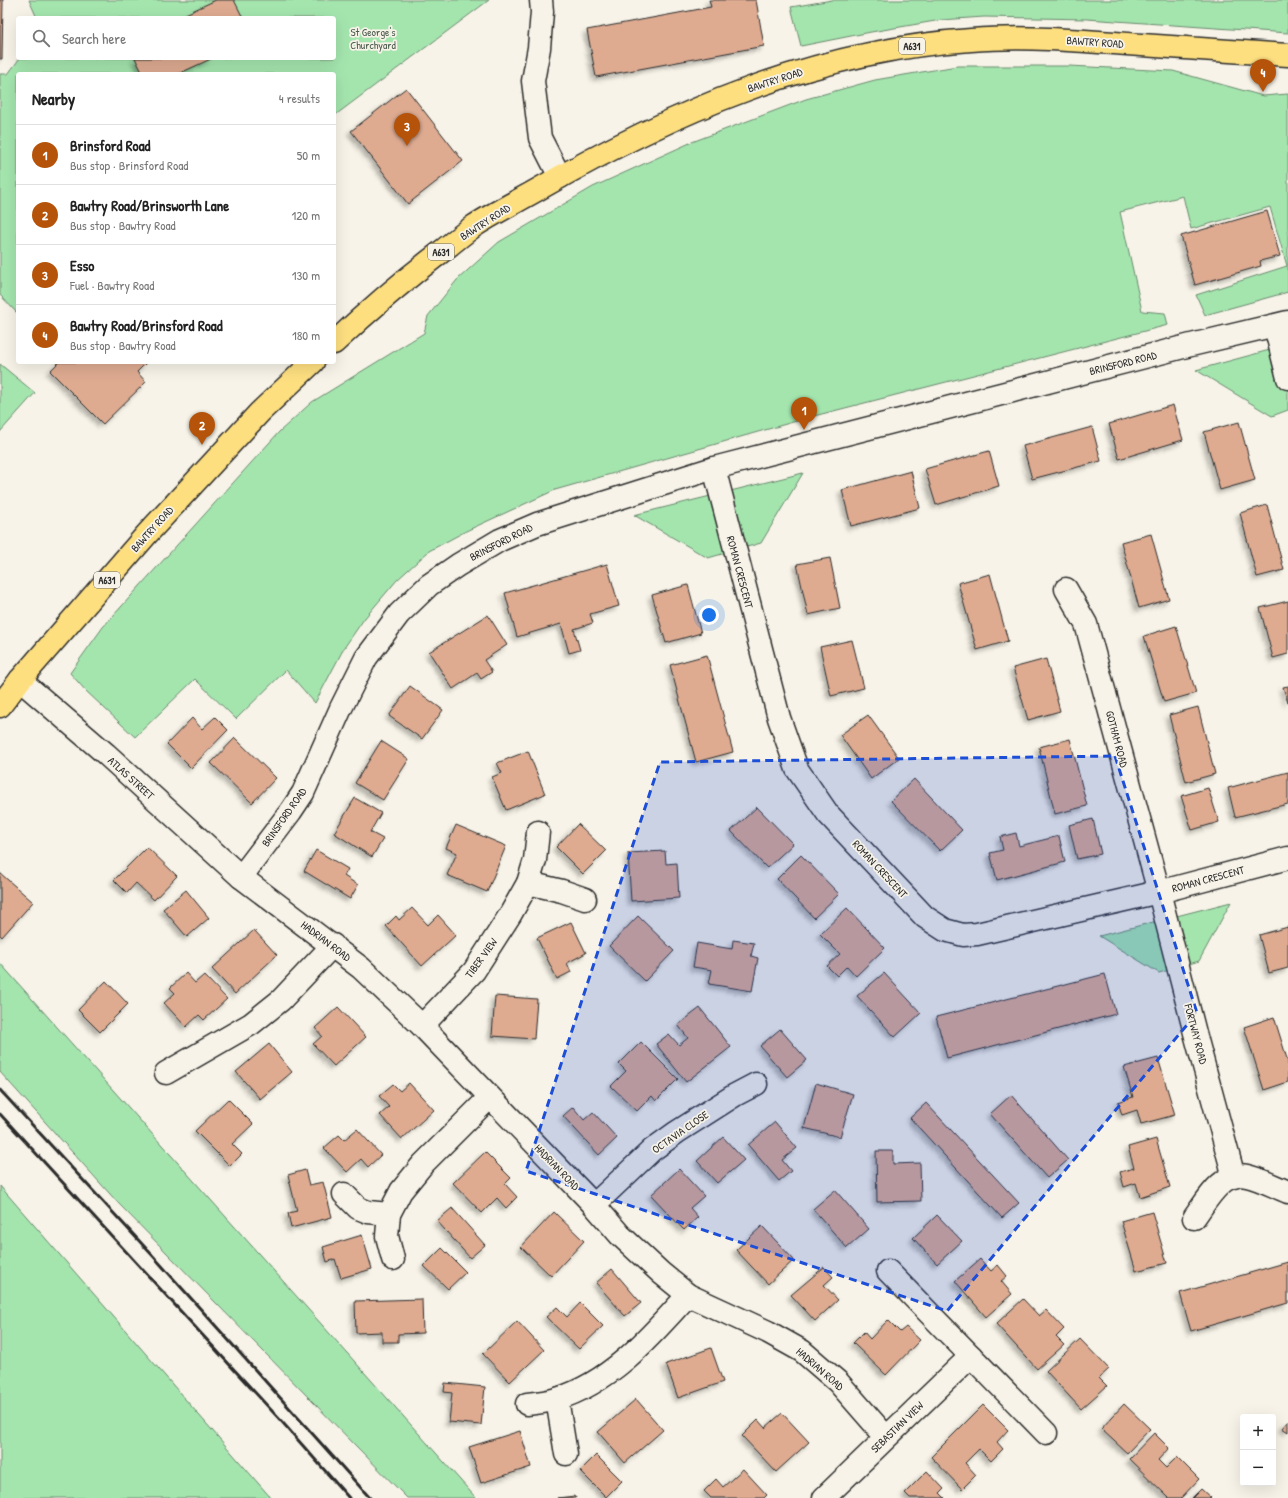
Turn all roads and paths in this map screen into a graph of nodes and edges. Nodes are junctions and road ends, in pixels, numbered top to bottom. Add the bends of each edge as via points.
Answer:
1 (541, 0) edge
2 (1288, 55) edge
3 (560, 177) junction
4 (1281, 324) edge
5 (336, 341) edge
6 (311, 364) edge
7 (1288, 378) edge
8 (714, 468) junction
9 (1066, 589) dead end
10 (20, 680) junction
11 (0, 706) edge
12 (538, 832) dead end
13 (1288, 858) edge
14 (241, 877) junction
15 (528, 883) junction
16 (1159, 892) junction
17 (586, 899) dead end
18 (333, 945) junction
19 (422, 1026) junction
20 (166, 1073) dead end
21 (756, 1084) dead end
22 (490, 1097) junction
23 (1234, 1176) junction
24 (1288, 1192) edge
25 (344, 1194) dead end
26 (594, 1205) junction
27 (389, 1214) junction
28 (1194, 1218) dead end
29 (393, 1259) dead end
30 (888, 1271) dead end
31 (688, 1295) junction
32 (971, 1356) junction
33 (557, 1399) junction
34 (527, 1404) dead end
35 (1046, 1433) dead end
36 (886, 1437) junction
37 (566, 1454) dead end
38 (824, 1498) edge

1 - 3 street via 539,48 533,81 540,138
2 - 3 main road, BAWTRY ROAD / A631 via 1050,39 972,40 916,45 852,58 762,84 716,101 606,151
3 - 5 main road, BAWTRY ROAD / A631 via 473,227 413,274
4 - 7 street
4 - 8 street, BRINSFORD ROAD
6 - 10 main road, BAWTRY ROAD / A631 via 260,412 153,528
8 - 14 street, BRINSFORD ROAD via 537,524 500,540 428,586 400,614 366,658 340,708 303,792
8 - 16 street, ROMAN CRESCENT via 779,718 796,769 828,814 925,917 945,930 963,935 978,934
9 - 16 street, GOTHAM ROAD via 1086,624
10 - 11 main road, BAWTRY ROAD / A631
10 - 14 street, ATLAS STREET
12 - 15 street, TIBER VIEW via 536,860
13 - 16 street, ROMAN CRESCENT
14 - 18 street, HADRIAN ROAD
15 - 17 street via 562,890
15 - 19 street, TIBER VIEW via 474,971
16 - 23 street, FORTWAY ROAD
18 - 19 street, HADRIAN ROAD
18 - 20 street via 281,1000 251,1024
19 - 22 street, HADRIAN ROAD
21 - 26 street, OCTAVIA CLOSE via 652,1150
22 - 26 street, HADRIAN ROAD
22 - 27 street via 423,1164 401,1191
23 - 24 street via 1246,1176
23 - 28 street via 1222,1182
25 - 27 street via 358,1208 368,1212
26 - 31 street, HADRIAN ROAD via 660,1274
27 - 29 street via 387,1236
30 - 32 street
31 - 33 street via 648,1340 625,1360 601,1378
31 - 36 street, HADRIAN ROAD via 768,1332 802,1351 838,1382
32 - 35 street
32 - 36 street, SEBASTIAN VIEW
33 - 34 street
33 - 37 street
36 - 38 street, SEBASTIAN VIEW

